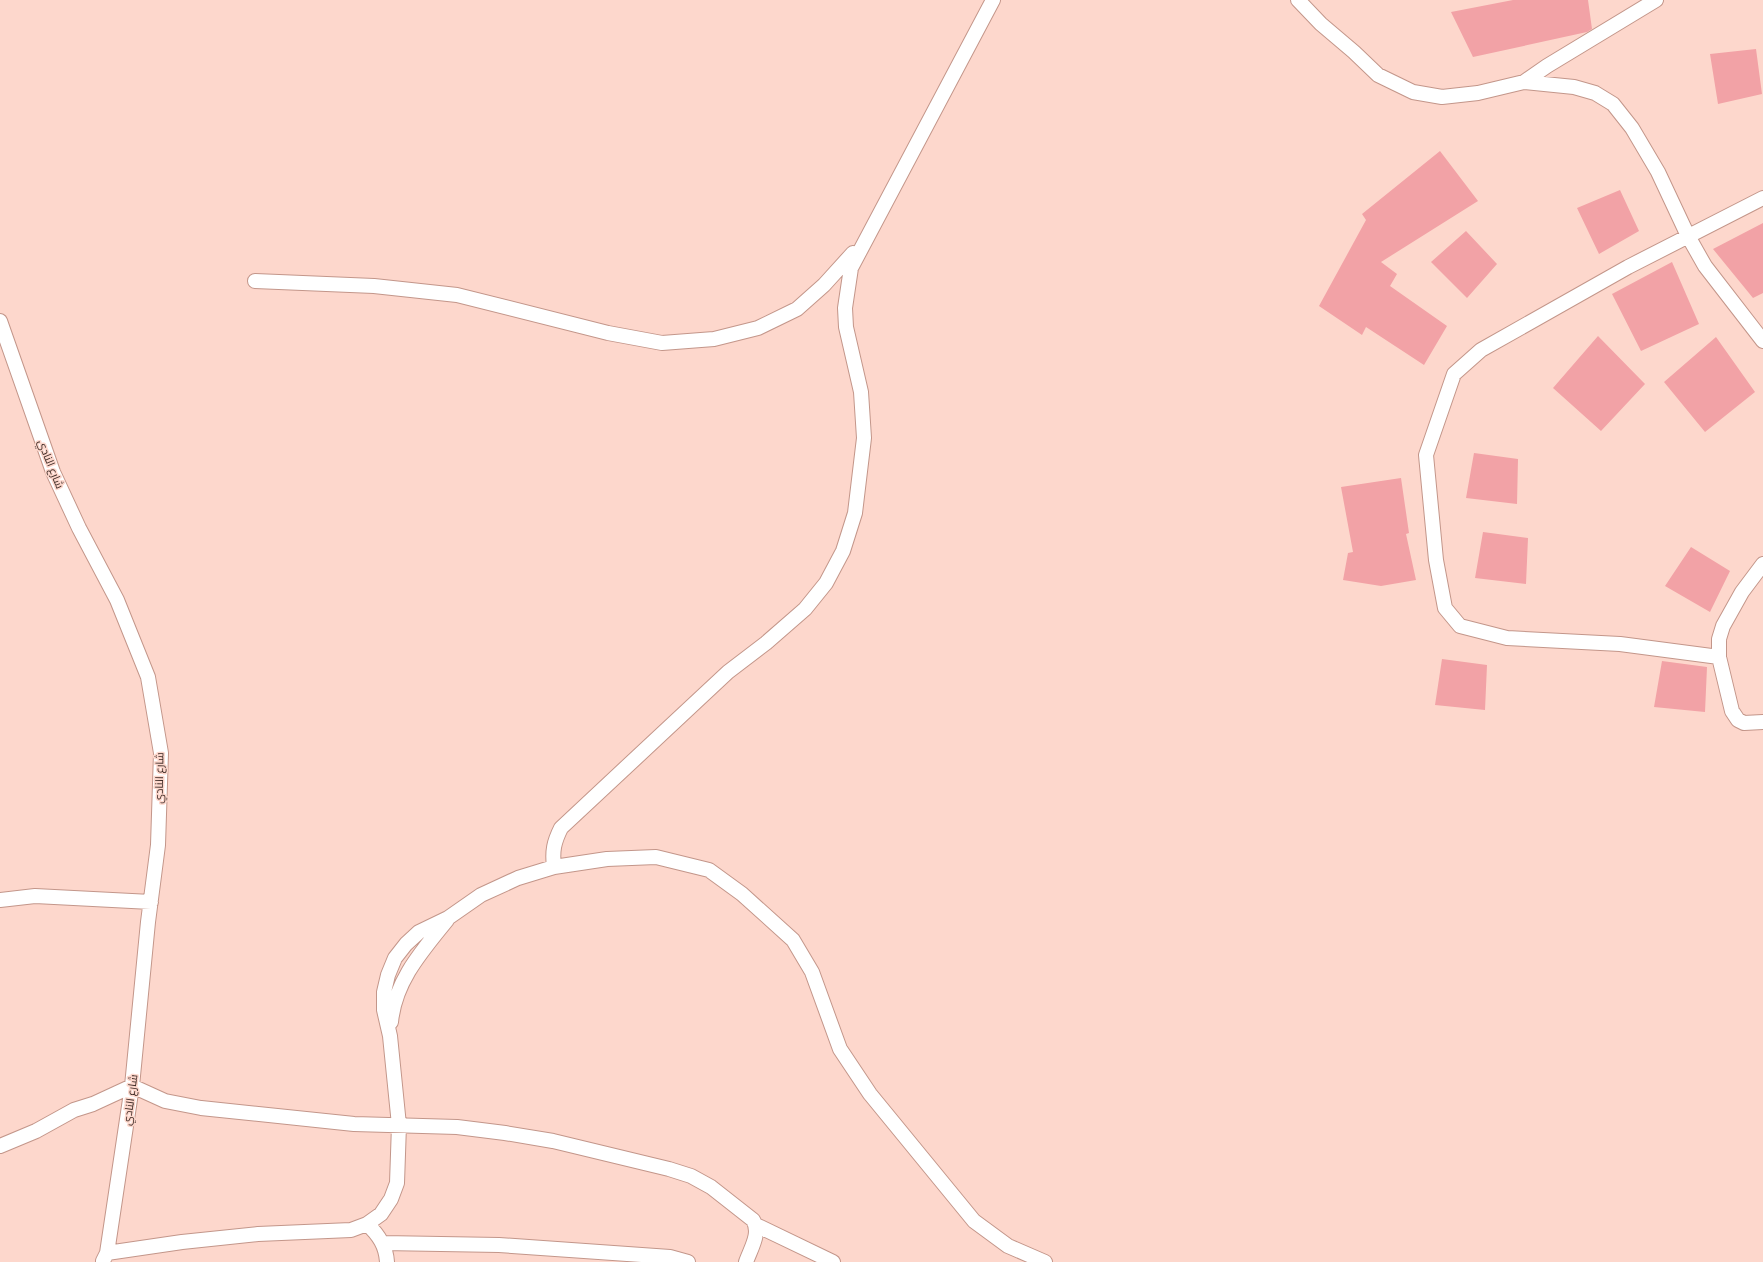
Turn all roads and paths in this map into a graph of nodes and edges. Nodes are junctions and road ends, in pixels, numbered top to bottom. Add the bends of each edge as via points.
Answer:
1 (993, 0) edge
2 (1298, 0) edge
3 (1656, 0) edge
4 (1524, 82) junction
5 (1763, 198) edge
6 (1688, 236) junction
7 (866, 239) junction
8 (254, 281) dead end
9 (0, 321) edge
10 (1763, 341) edge
11 (1763, 564) edge
12 (1719, 657) junction
13 (1763, 722) edge
14 (554, 867) junction
15 (0, 900) edge
16 (151, 902) junction
17 (132, 1086) junction
18 (399, 1125) junction
19 (0, 1146) edge
20 (367, 1224) junction
21 (756, 1225) junction
22 (383, 1243) junction
23 (105, 1258) edge
24 (387, 1262) edge
25 (688, 1262) edge
26 (746, 1262) edge
27 (832, 1262) edge
28 (1045, 1262) edge

1 - 7 street
2 - 4 street via 1321,24 1378,74 1413,92 1442,97 1478,93
3 - 4 street
4 - 6 street via 1574,87 1595,93 1613,104 1632,128 1658,172
5 - 6 street
6 - 10 street via 1705,266
6 - 12 street via 1481,350 1454,374 1426,455 1436,560 1445,608 1460,626 1507,638 1620,644
7 - 8 street via 824,285 797,309 758,328 714,339 662,343 608,333 457,295 374,286
7 - 14 street via 851,268 845,308 846,326 860,392 864,438 855,513 843,551 826,583 805,609 728,672 561,828 554,840
9 - 16 street, شارع النادي via 52,472 117,600 148,677 161,753 158,845
11 - 12 street via 1742,592 1723,626 1719,639
12 - 13 street via 1732,712 1744,723
14 - 18 street via 518,878 481,895 448,918 420,953 403,980 392,1010 390,1036
14 - 28 street via 607,859 656,857 710,870 742,894 793,940 812,972 840,1048 870,1094 924,1162 974,1221 1008,1246
15 - 16 street via 35,896
16 - 17 street, شارع النادي
17 - 18 street via 166,1101 201,1108 354,1124
17 - 19 street via 94,1104 74,1110 36,1131
17 - 23 street, شارع النادي
18 - 20 street via 397,1183 391,1200 381,1214
18 - 21 street via 457,1127 505,1133 553,1141 669,1169 691,1176 711,1187
20 - 22 street
20 - 23 street via 351,1230 258,1234 182,1242
21 - 26 street via 757,1232
21 - 27 street
22 - 24 street
22 - 25 street via 499,1245 670,1258

